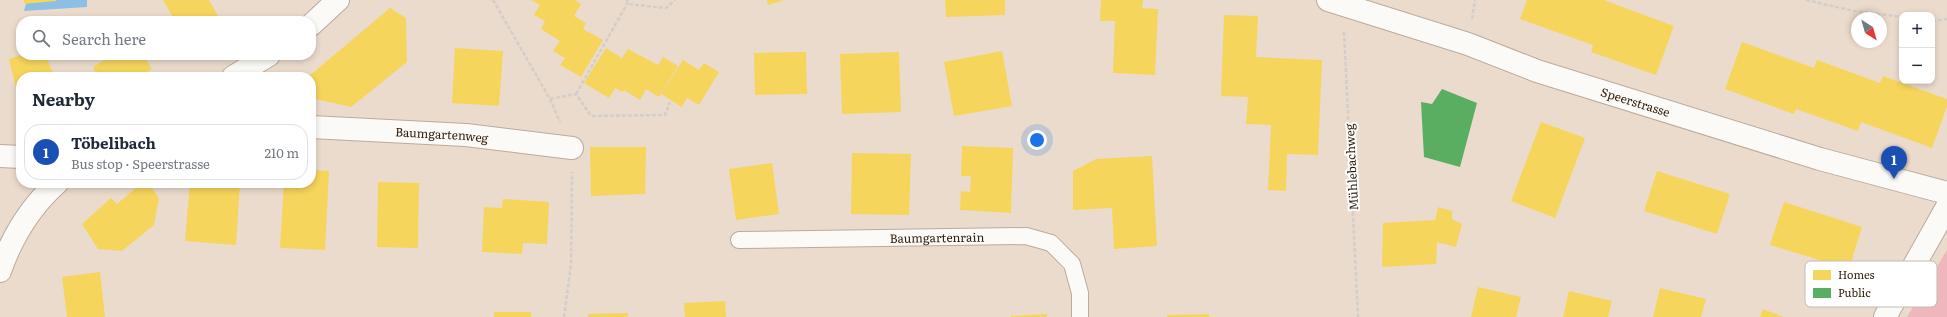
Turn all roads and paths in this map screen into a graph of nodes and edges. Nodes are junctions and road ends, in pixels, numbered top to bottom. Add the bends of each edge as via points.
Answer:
1 (338, 0) edge
2 (627, 0) edge
3 (675, 0) edge
4 (1328, 0) edge
5 (1806, 0) edge
6 (627, 4) junction
7 (1899, 17) edge
8 (1947, 19) edge
9 (316, 20) edge
10 (1935, 21) edge
11 (1344, 25) dead end
12 (261, 60) edge
13 (241, 72) edge
14 (576, 94) junction
15 (550, 99) dead end
16 (670, 102) dead end
17 (316, 127) edge
18 (572, 148) dead end
19 (0, 156) edge
20 (16, 157) edge
21 (52, 188) edge
22 (1947, 193) edge
23 (1947, 207) edge
24 (739, 240) dead end
25 (1917, 261) edge
26 (0, 271) edge
27 (1892, 307) edge
28 (1080, 317) edge
29 (1358, 317) edge
30 (1886, 317) edge

1 - 9 street
2 - 6 path
3 - 6 path via 666,8
4 - 22 street, Speerstrasse via 1468,44 1537,71 1820,159
5 - 7 path
6 - 14 path
8 - 10 path
11 - 29 path, Mühlebachweg
12 - 13 street
14 - 15 path
14 - 16 path via 591,116 665,115
17 - 18 street, Baumgartenweg via 466,134
19 - 20 street
21 - 26 street via 20,228 6,252
23 - 25 street
24 - 28 lane, Baumgartenrain via 1026,236 1051,244 1072,264 1080,293
27 - 30 street

